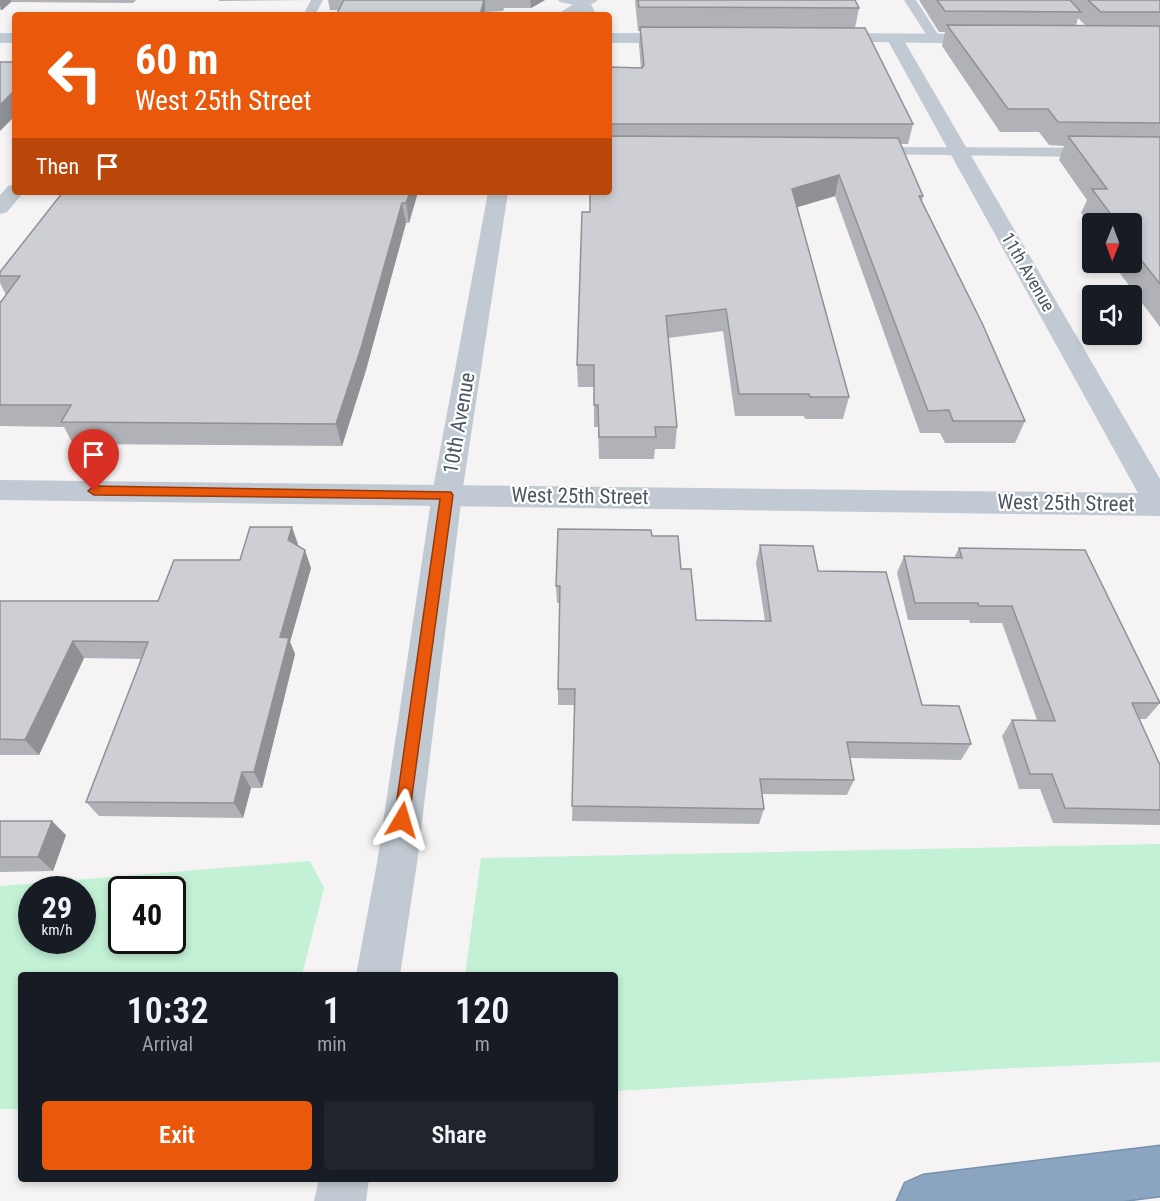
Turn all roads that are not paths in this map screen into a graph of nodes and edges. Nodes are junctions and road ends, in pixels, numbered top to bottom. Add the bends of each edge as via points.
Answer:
1 (564, 0) edge
2 (910, 0) edge
3 (588, 6) edge
4 (572, 12) edge
5 (612, 32) edge
6 (612, 38) edge
7 (626, 38) junction
8 (696, 38) edge
9 (813, 38) edge
10 (895, 39) junction
11 (935, 39) junction
12 (1006, 39) edge
13 (854, 151) edge
14 (959, 152) junction
15 (1160, 153) edge
16 (12, 194) edge
17 (497, 195) edge
18 (0, 208) edge
19 (0, 490) edge
20 (447, 495) junction
21 (1160, 504) edge
22 (379, 972) edge
23 (1160, 1171) edge
24 (343, 1182) edge
25 (1160, 1188) edge
26 (340, 1201) edge
27 (923, 1201) edge
28 (943, 1201) edge

1 - 3 lane
2 - 11 lane
3 - 4 street
5 - 7 main road
6 - 7 main road
7 - 8 main road
9 - 10 main road
10 - 11 main road
10 - 14 street, 11th Avenue
11 - 12 main road
13 - 14 lane
14 - 15 lane
14 - 21 street, 11th Avenue
16 - 18 street
17 - 20 street, 10th Avenue
19 - 20 street, West 25th Street
20 - 21 street, West 25th Street
20 - 22 street, 10th Avenue
23 - 27 highway
24 - 26 street
25 - 28 highway

